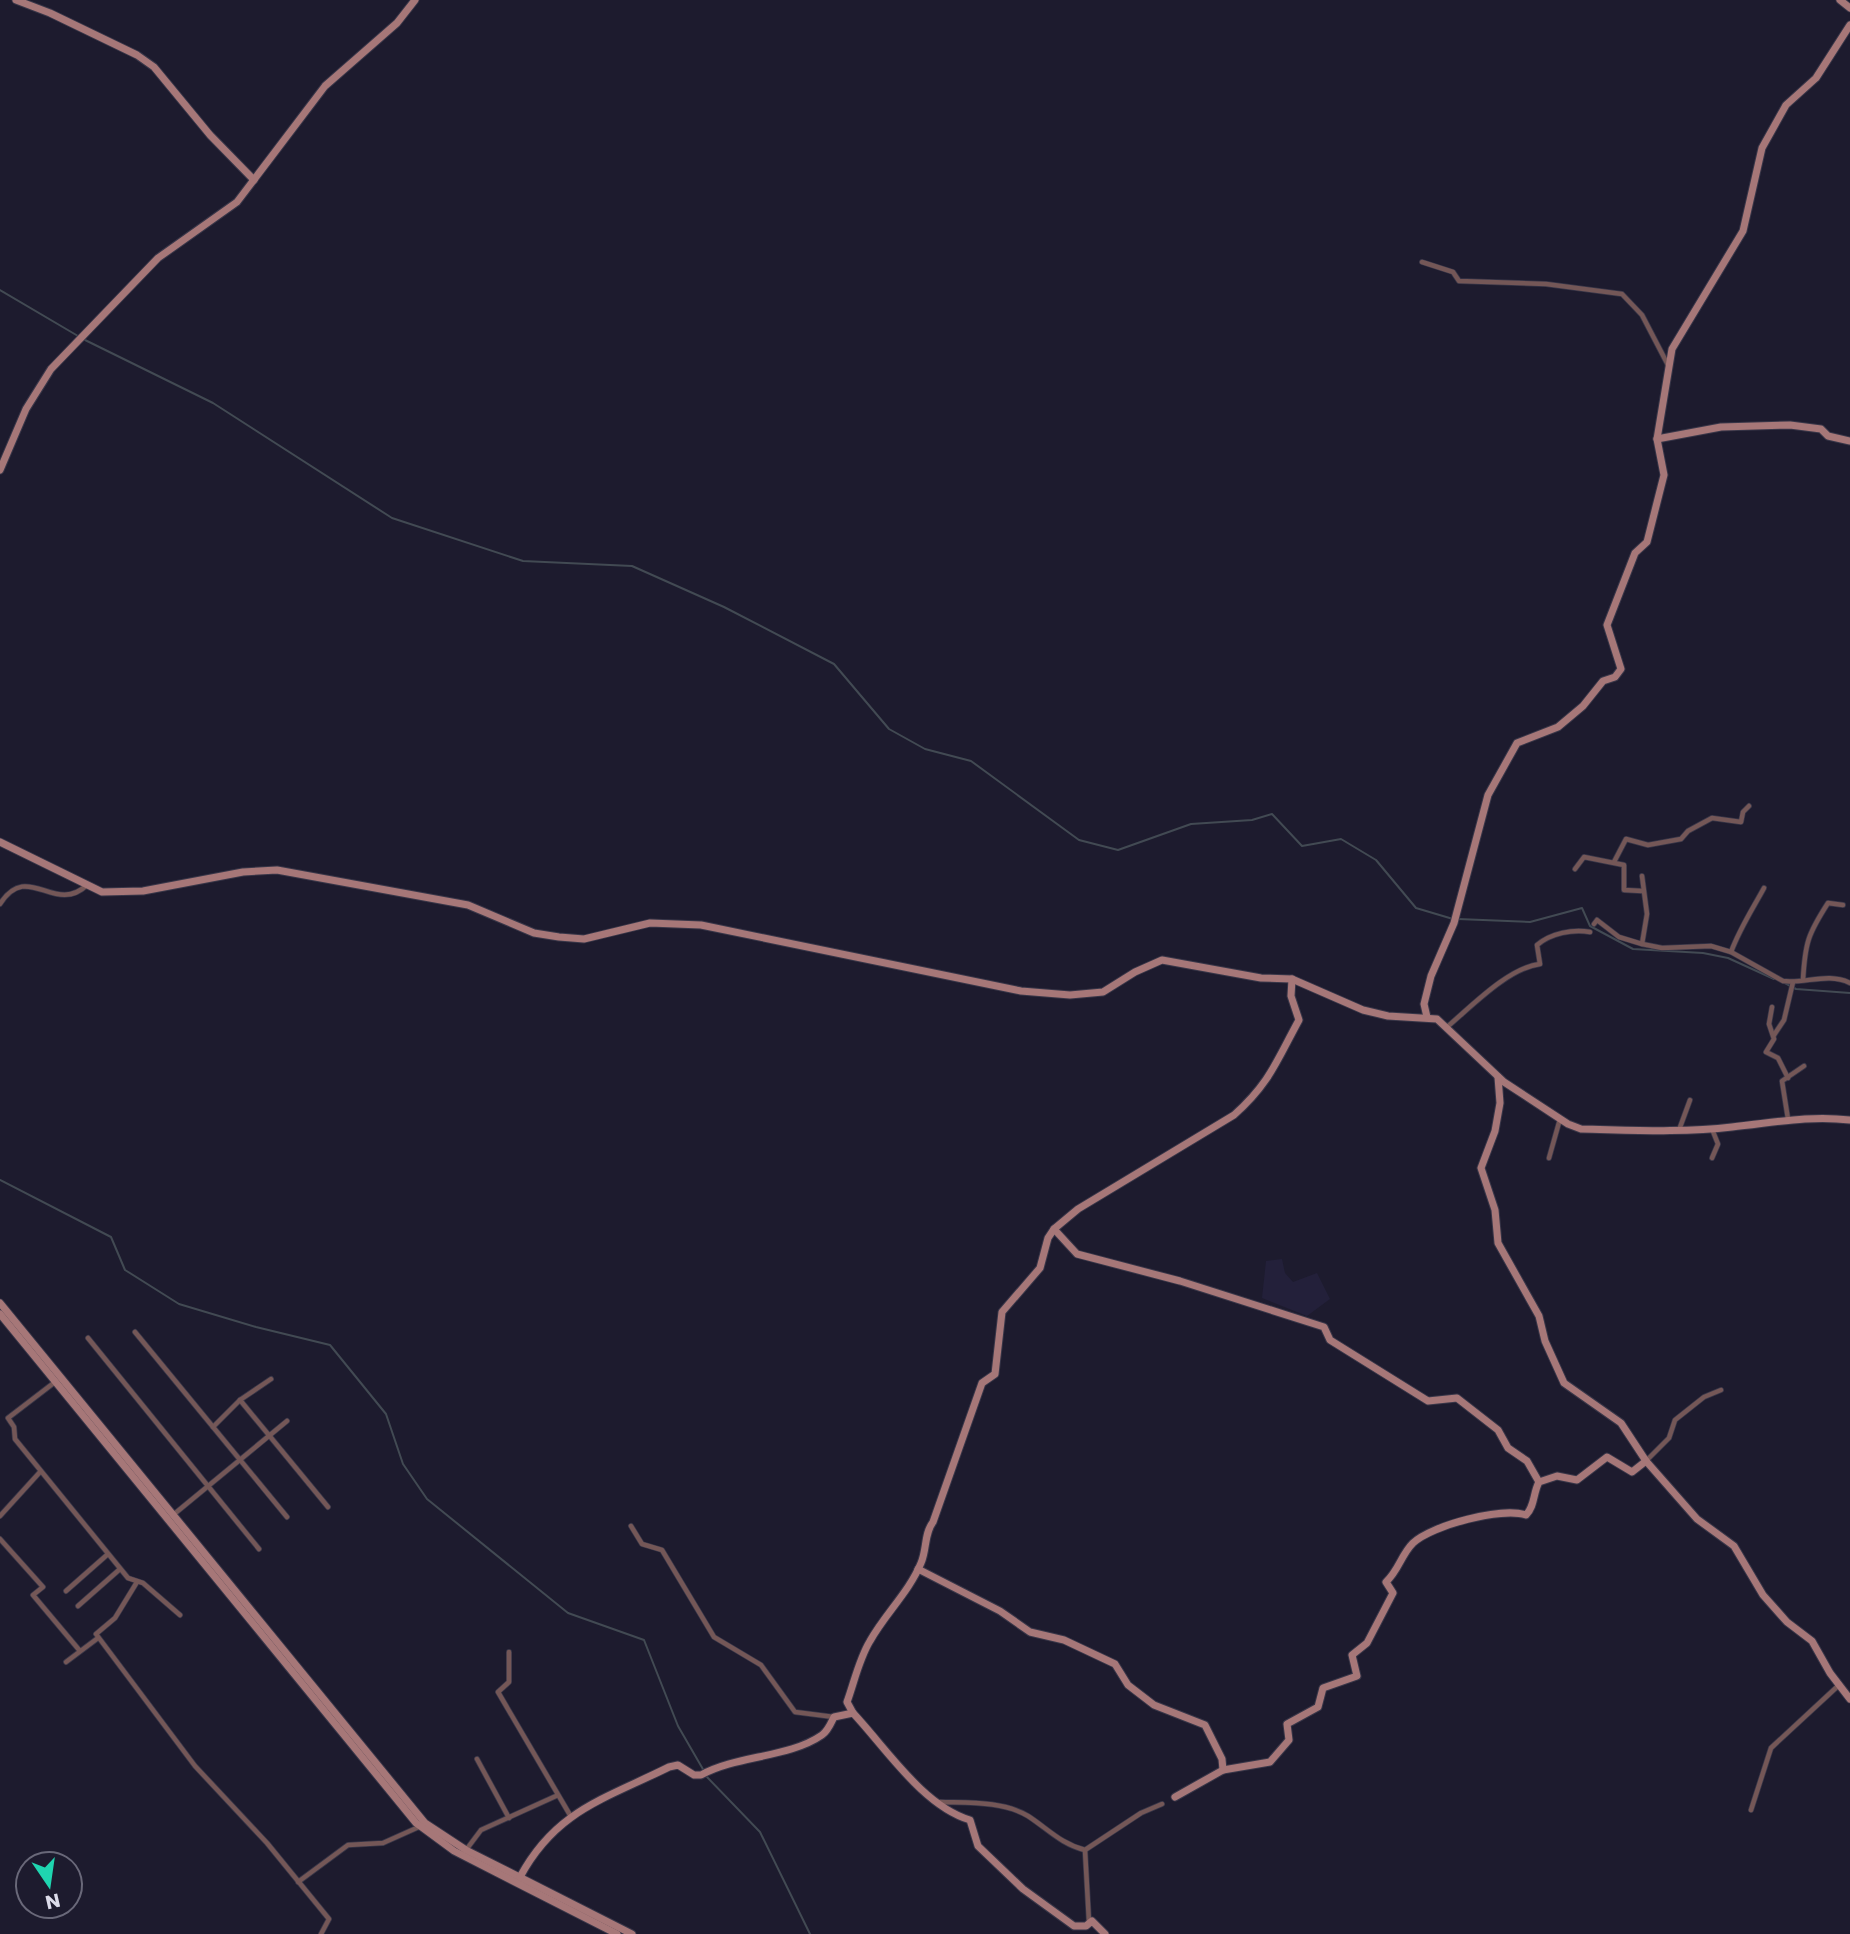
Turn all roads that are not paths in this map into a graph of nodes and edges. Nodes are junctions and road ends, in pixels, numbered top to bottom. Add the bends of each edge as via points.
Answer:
1 (16, 0) edge
2 (415, 0) edge
3 (1840, 0) edge
4 (1850, 8) edge
5 (1850, 25) edge
6 (254, 180) junction
7 (1422, 262) dead end
8 (1668, 365) junction
9 (1657, 439) junction
10 (1850, 441) edge
11 (0, 470) edge
12 (1749, 806) dead end
13 (0, 842) edge
14 (1614, 862) junction
15 (1575, 869) dead end
16 (1642, 876) dead end
17 (87, 885) junction
18 (1764, 888) dead end
19 (1642, 891) junction
20 (0, 904) edge
21 (1843, 905) dead end
22 (1594, 924) dead end
23 (1590, 932) dead end
24 (1642, 944) junction
25 (1731, 952) junction
26 (1292, 979) junction
27 (1803, 980) junction
28 (1850, 983) edge
29 (1792, 986) junction
30 (1772, 1007) dead end
31 (1427, 1017) junction
32 (1447, 1027) junction
33 (1774, 1035) junction
34 (1804, 1066) dead end
35 (1498, 1076) junction
36 (1788, 1078) junction
37 (1690, 1100) dead end
38 (1560, 1119) junction
39 (1788, 1119) junction
40 (1850, 1120) edge
41 (1712, 1129) junction
42 (1679, 1130) junction
43 (1549, 1158) dead end
44 (1712, 1158) dead end
45 (1054, 1229) junction
46 (0, 1303) edge
47 (0, 1314) edge
48 (135, 1332) dead end
49 (88, 1338) dead end
50 (271, 1379) dead end
51 (55, 1382) junction
52 (1721, 1390) dead end
53 (240, 1399) junction
54 (287, 1421) dead end
55 (213, 1427) junction
56 (270, 1436) junction
57 (240, 1460) junction
58 (1646, 1461) junction
59 (40, 1472) junction
60 (1539, 1482) junction
61 (209, 1487) junction
62 (328, 1507) dead end
63 (0, 1516) edge
64 (173, 1516) junction
65 (287, 1517) dead end
66 (631, 1526) dead end
67 (0, 1539) edge
68 (259, 1549) dead end
69 (108, 1555) junction
70 (120, 1569) junction
71 (918, 1569) junction
72 (137, 1582) junction
73 (66, 1591) dead end
74 (78, 1606) dead end
75 (180, 1615) dead end
76 (98, 1637) junction
77 (80, 1651) junction
78 (509, 1652) dead end
79 (66, 1662) dead end
80 (1839, 1685) junction
81 (1850, 1699) edge
82 (853, 1713) junction
83 (834, 1717) junction
84 (477, 1759) dead end
85 (1223, 1770) junction
86 (556, 1796) junction
87 (1175, 1797) dead end
88 (940, 1802) junction
89 (1162, 1804) dead end
90 (1751, 1810) dead end
91 (570, 1815) junction
92 (509, 1818) junction
93 (421, 1826) junction
94 (466, 1850) junction
95 (1085, 1850) junction
96 (520, 1877) junction
97 (298, 1881) junction
98 (1089, 1923) junction
99 (321, 1934) edge
100 (617, 1934) edge
101 (632, 1934) edge
102 (1105, 1934) edge

1 - 6 street via 154,67
2 - 6 street via 397,23 325,86
3 - 4 street
5 - 8 street via 1816,78 1786,105 1762,148 1743,231 1672,349
6 - 11 street via 224,214 158,258 42,380
7 - 8 street via 1453,272 1459,281 1622,293 1642,315
8 - 9 street
9 - 10 street via 1721,427 1790,425 1821,429 1828,436
9 - 31 street via 1664,475 1647,542 1634,554 1607,625 1621,669 1558,727 1517,743 1488,795 1456,915 1431,976 1424,1004
12 - 14 street via 1741,822 1712,818 1681,839 1648,845 1626,839
13 - 17 street
14 - 15 street via 1584,857
14 - 19 street via 1625,865 1624,890
16 - 19 street
17 - 20 street via 63,898 35,885 13,891
17 - 26 street via 119,893 276,870 468,905 534,933 584,939 650,923 701,925 1021,991 1070,995 1103,992 1163,960 1261,978
18 - 25 street via 1748,911
19 - 24 street via 1647,914
21 - 27 street via 1828,903 1815,922 1805,945
22 - 24 street via 1597,920 1619,937
23 - 32 street via 1567,931 1541,941 1537,945 1540,964 1524,966 1504,979
24 - 25 street via 1711,946
25 - 29 street
26 - 31 street via 1363,1010
26 - 45 street via 1291,996 1299,1020 1273,1072 1249,1102
27 - 28 street
27 - 29 street
29 - 33 street via 1784,1020
30 - 33 street via 1769,1024
31 - 32 street
32 - 35 street
33 - 36 street via 1766,1052 1778,1058
34 - 36 street
35 - 38 street
35 - 58 street via 1495,1131 1481,1168 1498,1243 1539,1316 1564,1383 1621,1423
36 - 39 street via 1783,1081
37 - 42 street
38 - 42 street via 1581,1129
38 - 43 street
39 - 40 street
39 - 41 street
41 - 42 street
41 - 44 street via 1717,1144
45 - 60 street via 1077,1254 1324,1326 1330,1340 1428,1401 1457,1398 1498,1430 1508,1448 1527,1461
45 - 71 street via 1040,1268 1002,1312 995,1374 982,1383 926,1531
46 - 64 street
47 - 51 street
48 - 55 street
49 - 61 street
50 - 53 street
51 - 59 street via 8,1418 15,1439
51 - 93 street
52 - 58 street via 1675,1420 1669,1438
53 - 55 street
53 - 56 street
54 - 56 street
55 - 57 street
56 - 57 street
56 - 62 street
57 - 61 street
57 - 65 street
58 - 60 street via 1632,1472 1607,1457 1577,1480 1557,1476
58 - 80 street via 1697,1519 1734,1546 1763,1595 1812,1641
59 - 63 street
59 - 69 street
60 - 85 street via 1526,1515 1516,1512 1453,1524 1415,1540 1398,1571 1386,1582 1393,1592 1367,1643 1352,1655 1357,1676 1323,1688 1318,1707 1287,1724 1289,1740 1270,1762
61 - 64 street
61 - 68 street
64 - 94 street via 403,1800 425,1823
66 - 83 street via 642,1544 662,1550 714,1637 761,1665 795,1712
67 - 77 street via 43,1587 33,1595
69 - 70 street
69 - 73 street
70 - 72 street
70 - 74 street
71 - 82 street via 869,1642 848,1702
71 - 85 street via 1000,1611 1030,1632 1064,1640 1115,1664 1128,1685 1154,1705 1205,1725
72 - 75 street
72 - 76 street
76 - 77 street
76 - 97 street via 195,1766
77 - 79 street
78 - 86 street via 509,1682 498,1692
80 - 81 street
80 - 90 street via 1771,1748
82 - 83 street
82 - 88 street via 916,1784
83 - 91 street via 823,1735 787,1750 694,1775 678,1765 669,1767
84 - 92 street
85 - 87 street
86 - 91 street
86 - 92 street
88 - 95 street via 986,1804 1026,1815 1066,1845
88 - 98 street via 970,1820 978,1846 1023,1889 1074,1926
89 - 95 street
91 - 96 street via 535,1849
92 - 94 street via 481,1830
93 - 97 street via 383,1843 348,1846
93 - 100 street via 454,1852
94 - 96 street
95 - 98 street
96 - 101 street
97 - 99 street via 329,1919
98 - 102 street via 1097,1923

